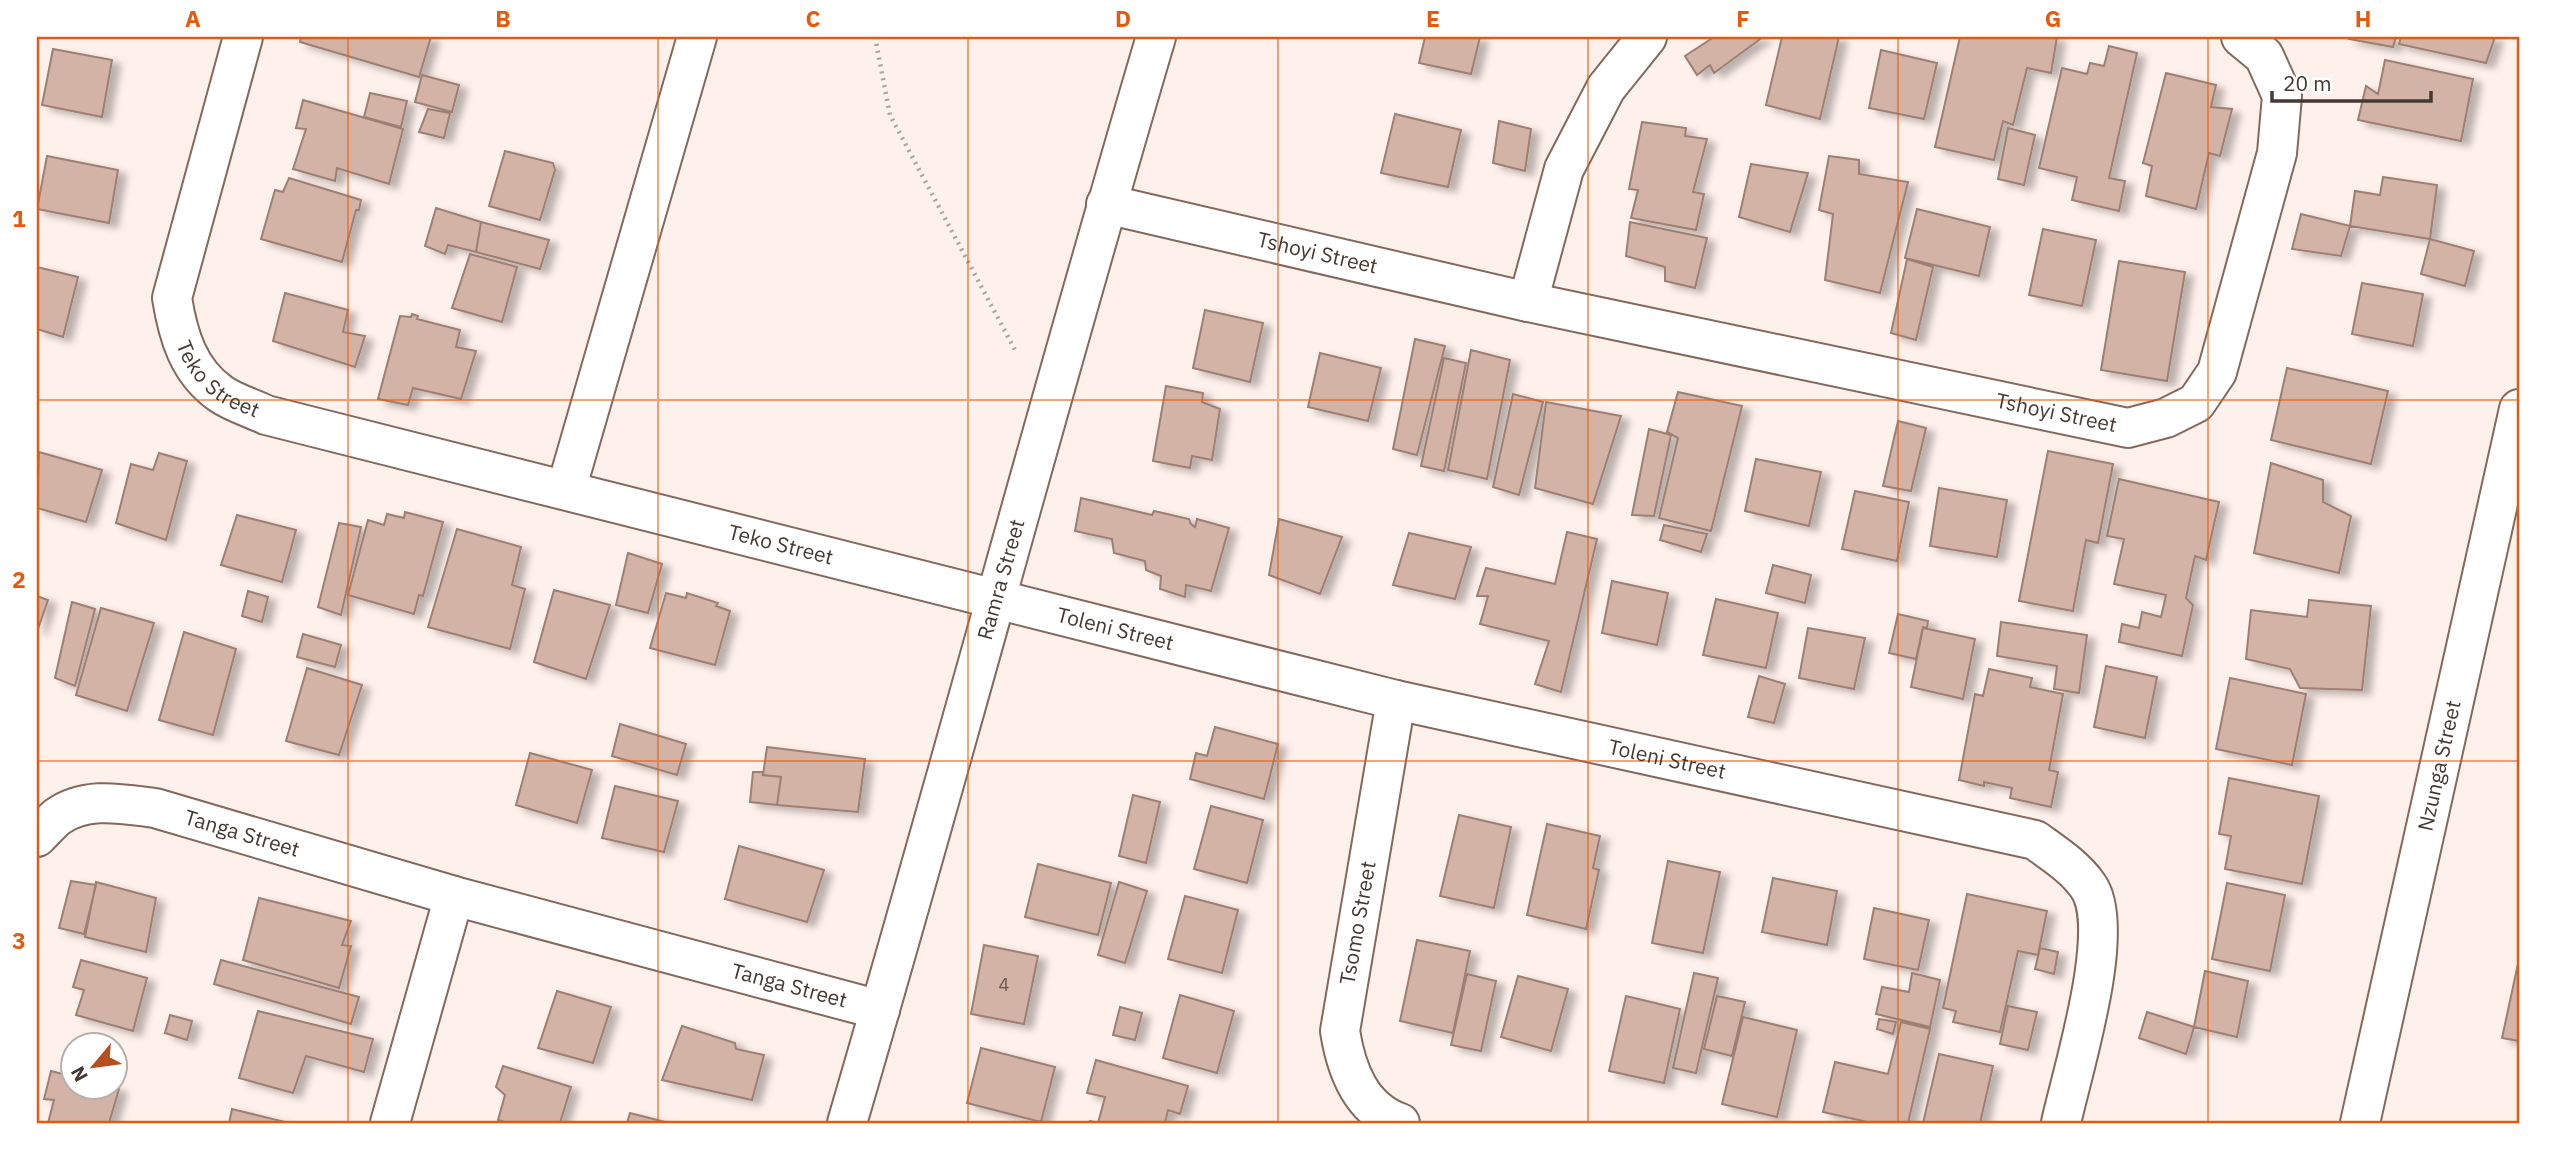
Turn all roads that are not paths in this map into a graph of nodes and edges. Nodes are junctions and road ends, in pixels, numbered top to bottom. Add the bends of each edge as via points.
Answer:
1 (243, 37) edge
2 (697, 37) edge
3 (1156, 37) edge
4 (1647, 37) edge
5 (2241, 37) edge
6 (1106, 204) junction
7 (1528, 302) junction
8 (2519, 409) edge
9 (566, 490) junction
10 (997, 600) junction
11 (1396, 700) junction
12 (37, 837) edge
13 (454, 896) junction
14 (880, 1010) junction
15 (390, 1123) edge
16 (847, 1123) edge
17 (1399, 1123) edge
18 (2061, 1123) edge
19 (2360, 1123) edge

1 - 9 street, Teko Street via 172,298 178,334 198,374 222,395 266,415
2 - 9 street
3 - 6 street, Ramra Street
4 - 7 street via 1606,88 1564,169
5 - 7 street, Tshoyi Street via 2264,56 2281,96 2277,153 2217,372 2196,403 2166,418 2128,428
6 - 7 street, Tshoyi Street
6 - 10 street, Ramra Street
8 - 19 street, Nzunga Street
9 - 10 street, Teko Street
10 - 11 street, Toleni Street
10 - 14 street, Ramra Street
11 - 17 street, Tsomo Street via 1340,1031 1345,1062 1367,1102
11 - 18 street, Toleni Street via 2035,840 2090,887 2099,919 2098,962
12 - 13 street, Tanga Street via 57,817 84,804 155,808
13 - 14 street, Tanga Street
13 - 15 street
14 - 16 street, Ramra Street

